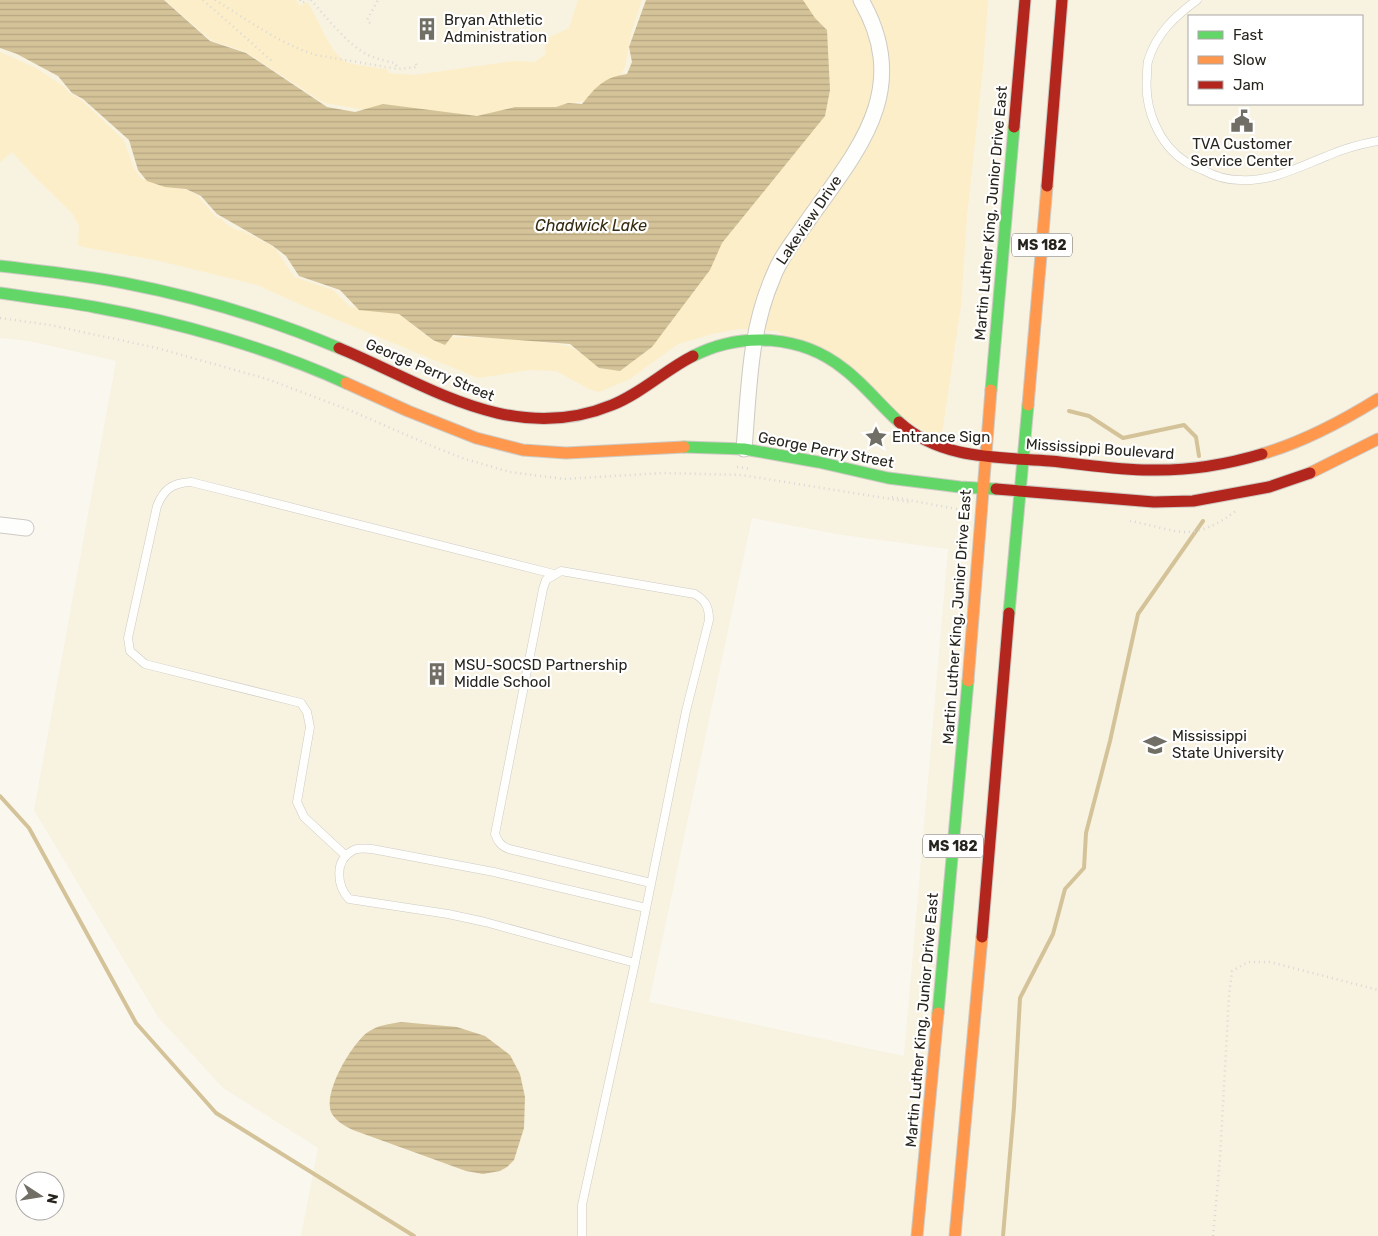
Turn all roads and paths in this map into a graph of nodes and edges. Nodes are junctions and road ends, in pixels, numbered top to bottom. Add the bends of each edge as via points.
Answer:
1 (203, 0) edge
2 (215, 0) edge
3 (300, 0) edge
4 (309, 0) edge
5 (378, 0) edge
6 (861, 0) edge
7 (1025, 0) edge
8 (1062, 0) edge
9 (1197, 0) edge
10 (370, 23) dead end
11 (273, 62) dead end
12 (416, 63) dead end
13 (398, 69) junction
14 (1378, 141) edge
15 (0, 266) edge
16 (0, 293) edge
17 (754, 341) junction
18 (1378, 399) edge
19 (1378, 439) edge
20 (744, 449) junction
21 (985, 455) junction
22 (1022, 459) junction
23 (982, 489) junction
24 (1020, 491) junction
25 (1239, 509) dead end
26 (1130, 521) dead end
27 (0, 525) edge
28 (26, 528) dead end
29 (554, 574) junction
30 (346, 856) junction
31 (651, 882) junction
32 (646, 908) junction
33 (635, 962) junction
34 (1378, 990) edge
35 (582, 1236) edge
36 (917, 1236) edge
37 (955, 1236) edge
38 (1213, 1236) edge

1 - 11 path
2 - 13 path via 304,52
3 - 4 path via 302,3
4 - 13 path via 366,54 395,63
5 - 10 path via 367,20
6 - 17 street, Lakeview Drive via 876,32 880,54 882,78 873,119 848,163 779,264 761,310
7 - 21 street, Martin Luther King, Junior Drive East / MS 182
8 - 22 street, MS 182
9 - 14 lane via 1169,23 1158,38 1148,62 1146,91 1153,121 1165,142 1186,162 1214,176 1240,180 1265,178
12 - 13 path via 417,67
15 - 17 street, George Perry Street via 124,283 192,300 319,340 481,410 521,418 559,418 608,408 640,392 697,354 724,344
16 - 20 street, George Perry Street via 96,307 243,344 324,373 442,425 507,447 566,453 680,447
17 - 20 street, Lakeview Drive
17 - 21 street, George Perry Street via 788,342 816,351 851,372 912,435 941,448
18 - 22 street, Mississippi Boulevard via 1314,436 1229,464 1159,470
19 - 24 street via 1309,473 1269,487 1193,501 1129,500
20 - 23 street, George Perry Street via 888,478
21 - 22 street, Mississippi Boulevard
21 - 23 street, Martin Luther King, Junior Drive East / MS 182
22 - 24 street, MS 182
23 - 24 street
23 - 36 street, Martin Luther King, Junior Drive East / MS 182 via 965,720
24 - 37 street, MS 182
25 - 26 path via 1212,526 1186,532
27 - 28 street
29 - 30 lane via 191,482 182,482 162,493 128,638 130,651 145,664 301,703 310,727 297,802 304,817
29 - 31 lane via 546,580 543,589 495,834 502,846 509,849
29 - 31 lane via 561,571 695,594 709,608
30 - 32 lane via 353,850 372,849 494,872
30 - 33 lane via 340,867 339,881 349,899 485,922
31 - 32 lane
32 - 33 lane
33 - 35 lane via 582,1205
34 - 38 path via 1270,962 1248,962 1232,971

